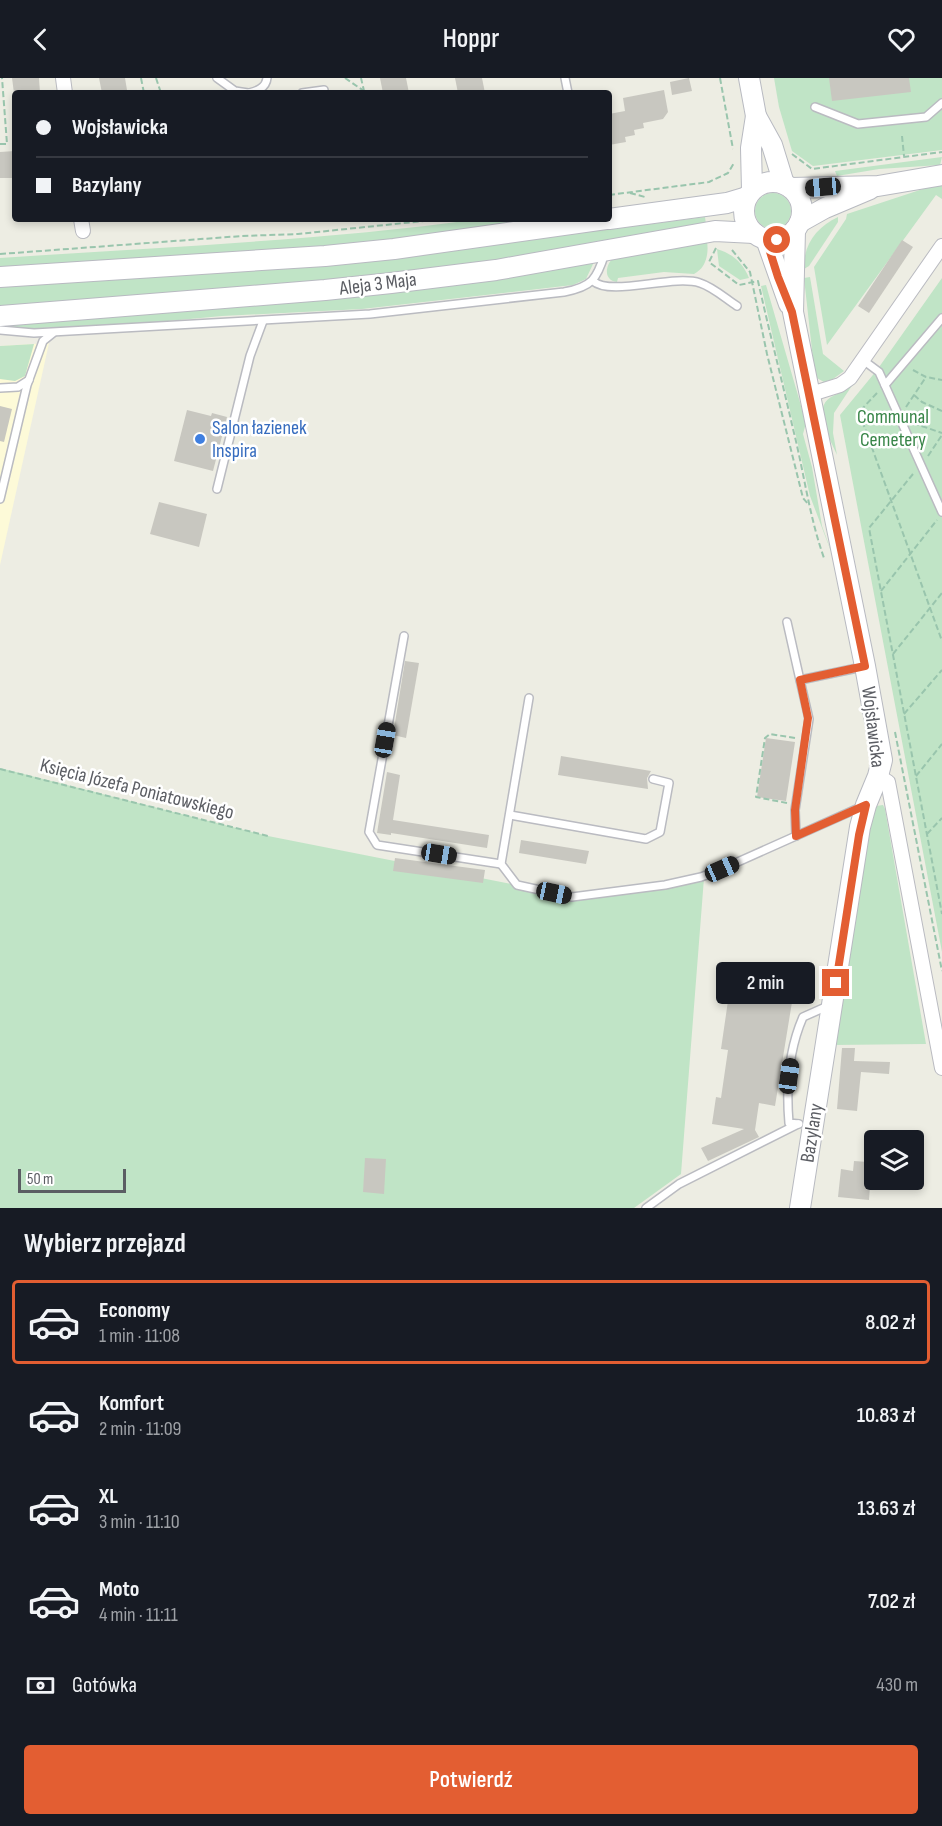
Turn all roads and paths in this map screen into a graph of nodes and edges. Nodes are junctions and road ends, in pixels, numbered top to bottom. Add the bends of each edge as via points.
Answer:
1 (2, 78) edge
2 (217, 78) edge
3 (345, 78) edge
4 (720, 78) edge
5 (749, 78) edge
6 (234, 90) edge
7 (363, 90) edge
8 (942, 103) edge
9 (2, 105) edge
10 (815, 107) dead end
11 (756, 116) junction
12 (902, 136) dead end
13 (0, 144) edge
14 (733, 151) dead end
15 (790, 152) dead end
16 (942, 152) edge
17 (904, 156) junction
18 (735, 160) dead end
19 (942, 175) edge
20 (787, 186) junction
21 (878, 186) junction
22 (750, 194) junction
23 (612, 195) edge
24 (612, 218) edge
25 (414, 222) edge
26 (588, 222) edge
27 (797, 226) junction
28 (760, 236) junction
29 (717, 246) dead end
30 (942, 246) edge
31 (725, 248) dead end
32 (605, 251) junction
33 (0, 254) edge
34 (0, 277) edge
35 (593, 281) junction
36 (753, 282) junction
37 (737, 306) dead end
38 (792, 312) junction
39 (0, 316) edge
40 (942, 318) edge
41 (263, 321) junction
42 (0, 330) edge
43 (55, 332) junction
44 (863, 360) junction
45 (903, 364) junction
46 (926, 377) junction
47 (30, 378) junction
48 (942, 380) edge
49 (885, 385) junction
50 (0, 388) edge
51 (808, 394) junction
52 (914, 395) junction
53 (942, 411) edge
54 (900, 417) junction
55 (942, 434) edge
56 (922, 465) junction
57 (217, 489) dead end
58 (0, 499) edge
59 (891, 500) junction
60 (942, 513) edge
61 (910, 554) junction
62 (881, 591) junction
63 (942, 593) edge
64 (930, 608) junction
65 (787, 622) dead end
66 (404, 636) dead end
67 (942, 641) edge
68 (893, 654) junction
69 (865, 666) junction
70 (942, 670) edge
71 (800, 680) junction
72 (529, 698) dead end
73 (904, 714) junction
74 (886, 733) dead end
75 (798, 738) dead end
76 (942, 744) edge
77 (0, 769) edge
78 (878, 776) junction
79 (916, 776) junction
80 (653, 779) dead end
81 (796, 804) junction
82 (866, 805) junction
83 (510, 815) junction
84 (942, 818) edge
85 (927, 834) junction
86 (268, 836) dead end
87 (796, 836) junction
88 (501, 864) junction
89 (942, 894) edge
90 (939, 898) junction
91 (942, 914) edge
92 (942, 971) edge
93 (832, 1004) junction
94 (942, 1068) edge
95 (806, 1125) junction
96 (646, 1208) edge
97 (800, 1208) edge

1 - 9 path
2 - 6 lane
3 - 7 path
4 - 14 path
5 - 11 street
8 - 10 lane via 926,117 858,124
9 - 13 path via 7,144
11 - 20 street
11 - 22 street
12 - 17 path
15 - 17 path via 812,169
16 - 17 path
18 - 23 path via 728,173 709,182
19 - 21 street
20 - 21 street
20 - 22 street via 762,184
20 - 27 street via 801,204
21 - 27 street via 818,212
22 - 24 street, Aleja 3 Maja via 727,203
22 - 28 street via 744,216
25 - 33 path via 298,234
26 - 34 street, Aleja 3 Maja via 360,253
27 - 28 street via 787,237 777,240
27 - 38 street, Wojsławicka
28 - 32 street, Aleja 3 Maja via 715,231
28 - 38 street, Wojsławicka
29 - 36 path via 710,262 739,285
30 - 44 street
31 - 36 path via 734,251
32 - 35 lane
32 - 39 street, Aleja 3 Maja via 380,285
35 - 37 lane via 611,287 671,281 700,283
35 - 41 lane via 564,292 379,313
36 - 36 path via 767,354 808,505 758,281
38 - 51 street, Wojsławicka
40 - 45 lane
41 - 43 lane
41 - 57 lane via 250,356
42 - 43 lane
43 - 47 lane via 43,341
44 - 49 lane via 879,372
44 - 51 street via 845,382
45 - 46 path
45 - 49 lane
46 - 48 path
46 - 52 path
47 - 50 lane via 18,387
47 - 58 lane
49 - 54 lane
49 - 59 path via 859,412
51 - 69 street, Wojsławicka
52 - 53 path
52 - 54 path
54 - 55 path
54 - 56 lane
55 - 56 path
56 - 59 path
56 - 60 lane
59 - 61 path
59 - 62 path via 869,528
60 - 61 path
61 - 62 path
61 - 64 path
62 - 68 path
63 - 64 path
64 - 67 path
64 - 68 path
65 - 71 lane
66 - 88 lane via 369,832 377,845
68 - 73 path
69 - 71 lane
69 - 78 street, Wojsławicka via 882,760
70 - 73 path
71 - 81 lane via 808,718
72 - 83 lane
73 - 79 path
74 - 92 path via 896,732
75 - 81 path via 770,734 765,738 756,797
76 - 79 path
77 - 86 path, Księcia Józefa Poniatowskiego
78 - 82 street, Bazylany
78 - 94 street, Wojsławicka via 888,782
79 - 85 path
80 - 83 lane via 669,783 660,832 646,839
81 - 87 lane
82 - 87 lane
82 - 93 street, Bazylany
83 - 88 lane
84 - 85 path
85 - 90 path
87 - 88 lane via 701,877 572,897 518,885
89 - 90 path
90 - 91 path
93 - 95 street, Bazylany
93 - 95 lane via 803,1017 795,1035 786,1096 789,1123
95 - 96 lane via 679,1184
95 - 97 street, Bazylany

